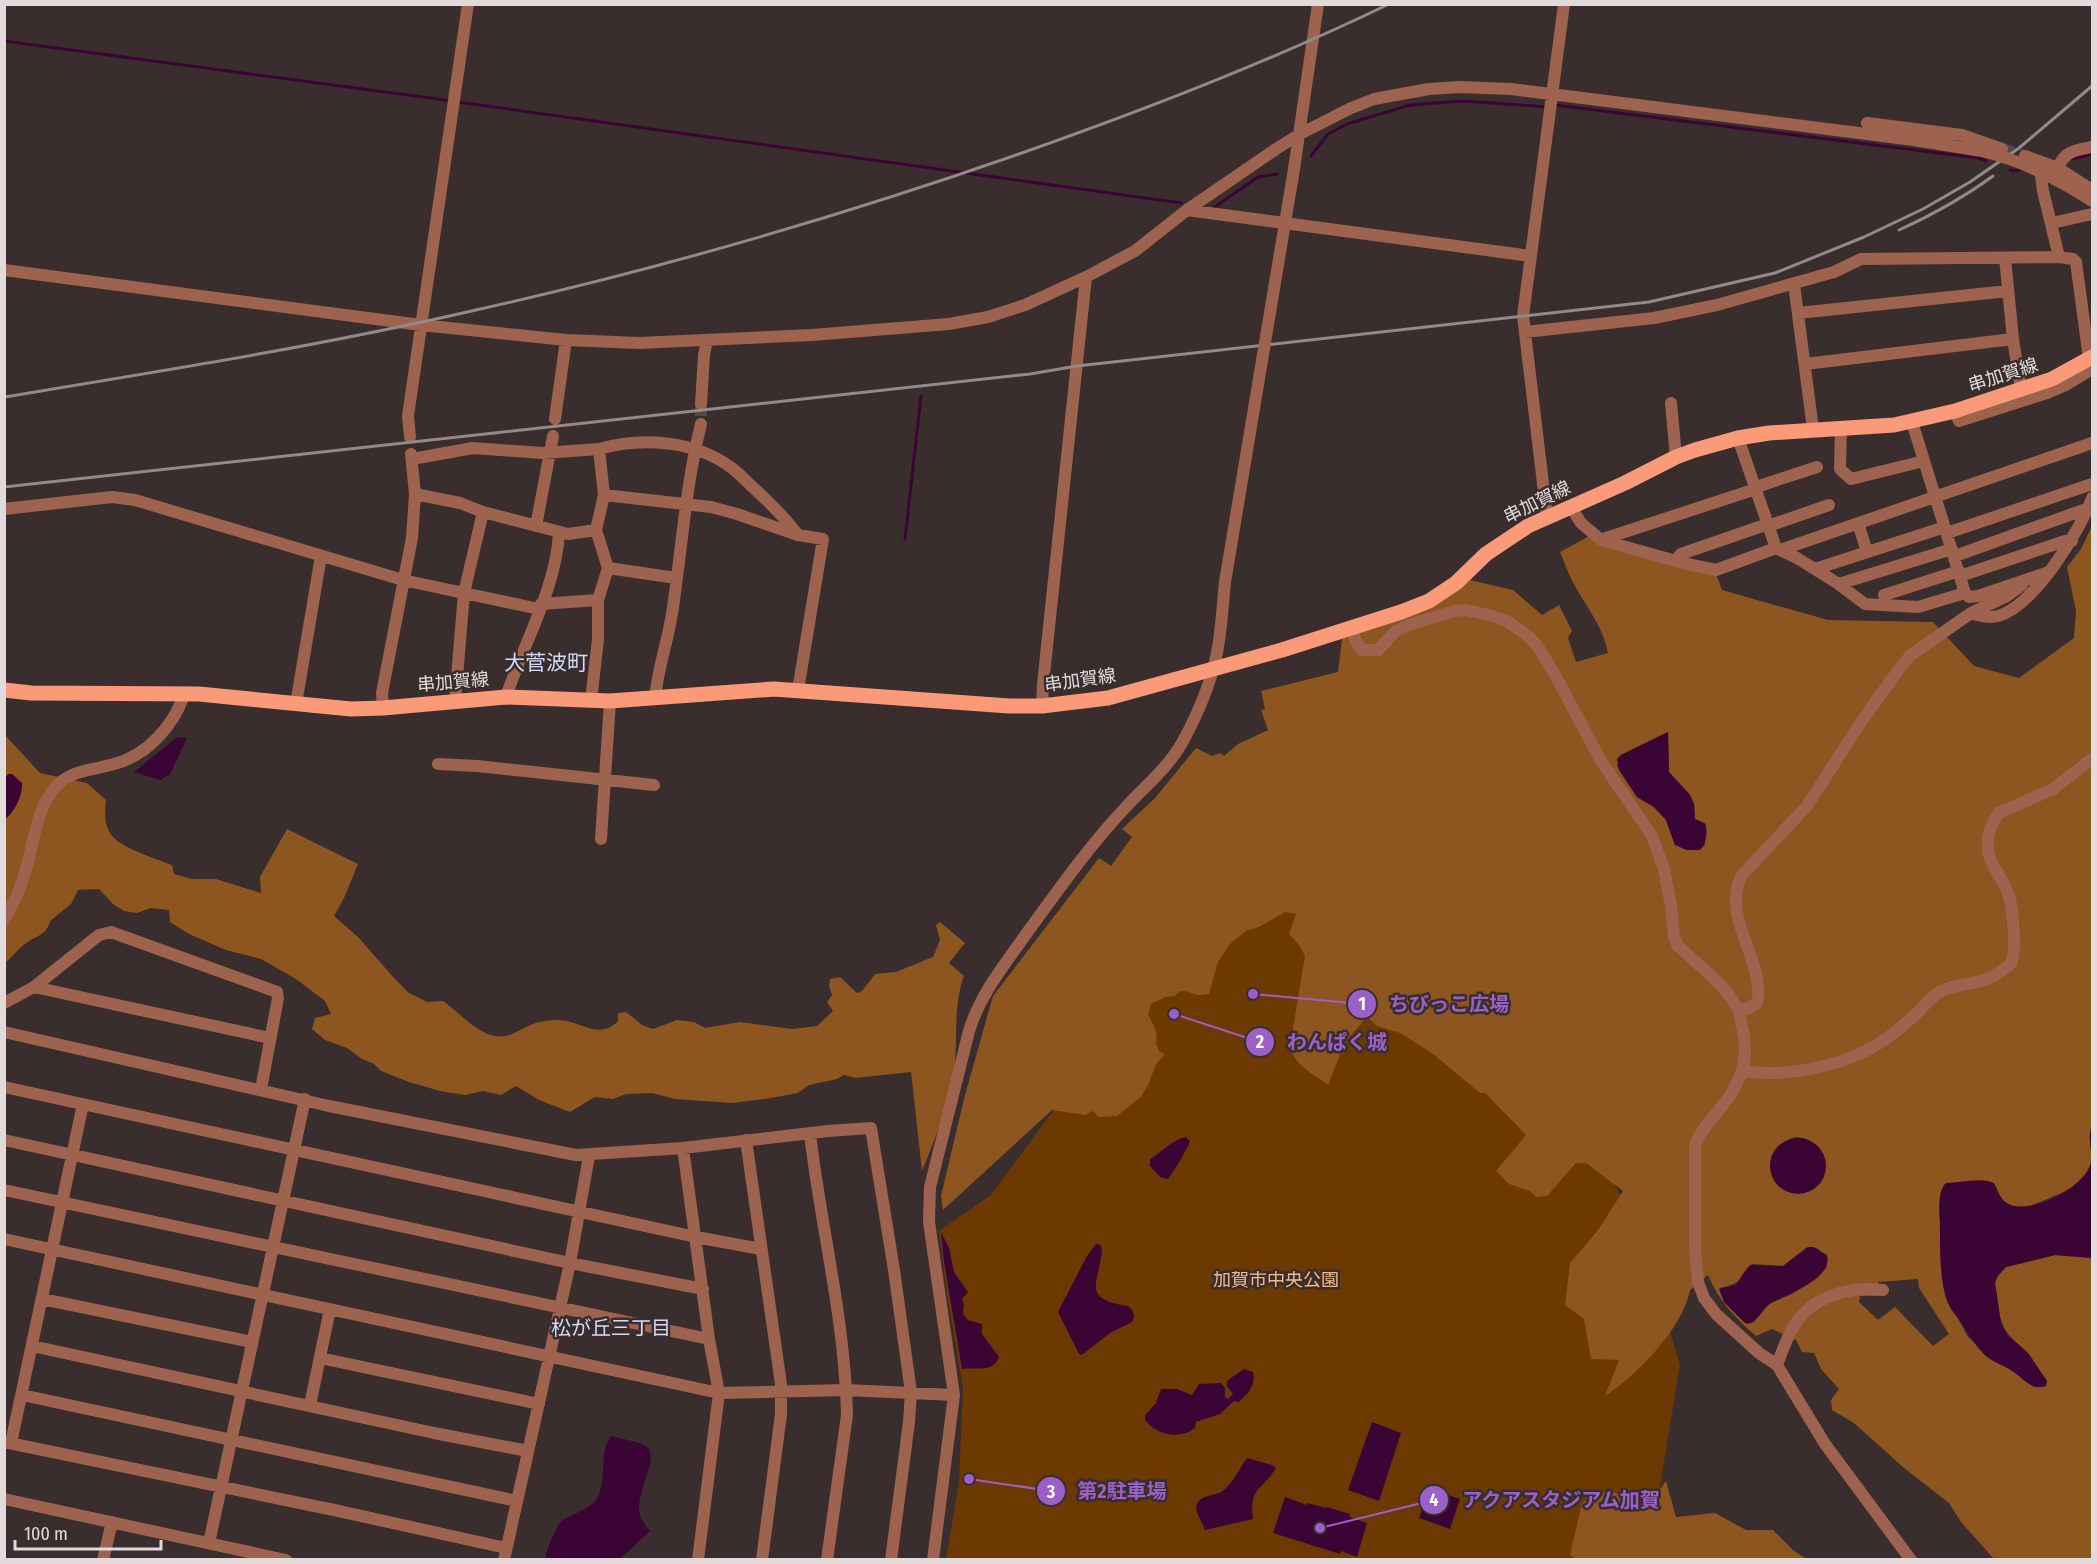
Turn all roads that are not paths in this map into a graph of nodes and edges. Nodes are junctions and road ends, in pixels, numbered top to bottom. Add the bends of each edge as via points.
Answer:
1 (468, 4) edge
2 (1317, 4) edge
3 (1564, 4) edge
4 (1552, 94) junction
5 (1867, 123) dead end
6 (1300, 134) junction
7 (2092, 147) edge
8 (2002, 148) tunnel mouth
9 (2025, 156) tunnel mouth
10 (2039, 161) junction
11 (2058, 168) junction
12 (2092, 190) edge
13 (2092, 201) edge
14 (1187, 210) junction
15 (2092, 214) edge
16 (2052, 223) junction
17 (1531, 256) junction
18 (2005, 258) junction
19 (2059, 258) junction
20 (4, 270) edge
21 (1086, 278) junction
22 (1794, 284) junction
23 (2087, 285) edge
24 (2008, 291) junction
25 (1798, 313) junction
26 (421, 325) junction
27 (1525, 332) junction
28 (2013, 339) junction
29 (566, 340) junction
30 (707, 340) junction
31 (2091, 362) edge
32 (1805, 364) junction
33 (2021, 389) junction
34 (1671, 403) dead end
35 (701, 404) tunnel mouth
36 (1955, 411) junction
37 (555, 419) dead end
38 (1912, 422) junction
39 (701, 424) tunnel mouth
40 (1841, 427) junction
41 (1813, 429) junction
42 (553, 436) dead end
43 (410, 437) dead end
44 (1738, 438) junction
45 (2092, 443) edge
46 (599, 449) junction
47 (694, 449) junction
48 (550, 453) junction
49 (1676, 457) junction
50 (1924, 461) junction
51 (1817, 467) dead end
52 (2092, 484) edge
53 (1756, 488) junction
54 (415, 494) junction
55 (603, 495) junction
56 (1936, 497) junction
57 (2091, 503) edge
58 (685, 504) junction
59 (1829, 505) dead end
60 (1571, 507) junction
61 (4, 508) edge
62 (483, 512) junction
63 (1547, 517) junction
64 (1858, 523) junction
65 (1768, 525) junction
66 (536, 526) junction
67 (596, 530) junction
68 (1946, 530) junction
69 (559, 532) junction
70 (798, 536) junction
71 (1601, 540) junction
72 (2072, 541) junction
73 (1779, 548) junction
74 (1867, 552) junction
75 (1954, 553) junction
76 (321, 556) junction
77 (1675, 561) junction
78 (608, 568) junction
79 (1815, 569) junction
80 (2049, 572) junction
81 (1960, 573) junction
82 (676, 578) junction
83 (2026, 579) junction
84 (403, 580) junction
85 (1837, 583) junction
86 (464, 593) junction
87 (1965, 593) junction
88 (1884, 595) dead end
89 (598, 600) junction
90 (540, 606) junction
91 (1971, 613) junction
92 (1352, 628) junction
93 (1212, 669) junction
94 (4, 690) edge
95 (798, 690) junction
96 (184, 695) junction
97 (506, 697) junction
98 (655, 698) junction
99 (455, 701) junction
100 (591, 701) junction
101 (610, 701) junction
102 (296, 704) junction
103 (1042, 706) junction
104 (383, 708) junction
105 (2092, 759) edge
106 (438, 764) dead end
107 (606, 779) junction
108 (654, 785) dead end
109 (601, 839) dead end
110 (4, 920) edge
111 (34, 987) junction
112 (4, 1003) edge
113 (1738, 1010) junction
114 (4, 1032) edge
115 (270, 1038) junction
116 (1743, 1071) junction
117 (4, 1087) edge
118 (261, 1089) junction
119 (305, 1100) junction
120 (83, 1104) junction
121 (810, 1134) junction
122 (4, 1140) edge
123 (746, 1140) junction
124 (683, 1148) junction
125 (293, 1150) junction
126 (72, 1155) junction
127 (590, 1156) junction
128 (4, 1190) edge
129 (283, 1200) junction
130 (62, 1202) junction
131 (580, 1212) junction
132 (696, 1237) junction
133 (4, 1239) edge
134 (273, 1247) junction
135 (761, 1249) junction
136 (53, 1250) junction
137 (570, 1263) junction
138 (703, 1289) junction
139 (1883, 1290) dead end
140 (263, 1295) junction
141 (42, 1299) junction
142 (560, 1308) junction
143 (330, 1309) junction
144 (710, 1339) junction
145 (252, 1342) junction
146 (32, 1346) junction
147 (550, 1355) junction
148 (320, 1358) junction
149 (1777, 1365) junction
150 (846, 1390) junction
151 (242, 1391) junction
152 (781, 1391) junction
153 (911, 1392) junction
154 (719, 1393) junction
155 (22, 1395) junction
156 (954, 1395) junction
157 (539, 1404) junction
158 (310, 1405) junction
159 (231, 1438) junction
160 (8, 1443) edge
161 (528, 1451) junction
162 (220, 1486) junction
163 (4, 1499) edge
164 (517, 1501) junction
165 (112, 1522) junction
166 (209, 1543) junction
167 (506, 1554) edge
168 (103, 1560) edge
169 (286, 1560) edge
170 (698, 1560) edge
171 (762, 1560) edge
172 (827, 1560) edge
173 (891, 1560) edge
174 (933, 1560) edge
175 (1911, 1560) edge

1 - 26 street
2 - 6 street
3 - 4 street
4 - 6 street via 1460,87 1398,93 1349,109
4 - 13 street, bridge via 1982,151 2030,165
4 - 17 street
5 - 8 street via 1962,135
6 - 14 street
6 - 93 street, bridge
7 - 11 street via 2068,152
9 - 10 street
10 - 11 street
10 - 16 street
11 - 12 street
14 - 17 street
14 - 21 street via 1135,251
15 - 16 street
16 - 19 street
17 - 27 street
18 - 19 street
18 - 22 street via 1861,259
18 - 24 street
19 - 23 street via 2076,261
20 - 26 street
21 - 30 street via 1025,305 949,324
21 - 103 street
22 - 25 street
22 - 27 street via 1654,318
23 - 31 street
24 - 25 street
24 - 28 street
25 - 32 street
26 - 29 street
26 - 43 street via 408,416
27 - 63 street
28 - 32 street
28 - 33 street
29 - 30 street
29 - 37 street
30 - 35 street
31 - 33 main road, 串加賀線
31 - 36 street via 2066,385 2047,393 1959,421
32 - 41 street
33 - 36 main road, 串加賀線
34 - 49 street
36 - 38 main road, 串加賀線
38 - 40 main road, 串加賀線
38 - 50 street
39 - 47 street
40 - 41 main road, 串加賀線
40 - 50 street via 1840,469 1851,479
41 - 44 main road, 串加賀線
42 - 48 street
44 - 49 main road, 串加賀線
44 - 53 street
45 - 56 street
46 - 47 street via 646,441
46 - 48 street
46 - 55 street
47 - 58 street
47 - 70 street via 732,468 788,521
48 - 54 street via 473,448 411,456
48 - 66 street
49 - 60 main road, 串加賀線
50 - 56 street
51 - 53 street
52 - 68 street
53 - 65 street
53 - 71 street
54 - 62 street
54 - 84 street via 412,538
55 - 58 street
55 - 67 street
56 - 64 street
56 - 68 street
57 - 72 street
57 - 75 street
58 - 70 street via 737,514
58 - 82 street
59 - 65 street
60 - 63 main road, 串加賀線
60 - 71 street via 1581,523
61 - 76 street via 112,497 135,500
62 - 66 street
62 - 86 street
63 - 92 main road, 串加賀線 via 1509,536 1429,601
64 - 73 street
64 - 74 street
65 - 73 street
65 - 77 street via 1681,554
66 - 69 street
67 - 69 street
67 - 78 street
68 - 74 street
68 - 75 street
69 - 90 street via 551,580
70 - 95 street via 823,539
71 - 77 street
72 - 80 street
72 - 81 street
73 - 77 street via 1716,570
73 - 79 street
74 - 79 street
75 - 81 street
75 - 85 street
76 - 84 street
76 - 102 street
78 - 82 street
78 - 89 street
79 - 85 street
80 - 83 street
80 - 91 street via 2024,600 1999,616
81 - 87 street
81 - 88 street
82 - 98 street via 671,624
83 - 87 street via 1978,596
83 - 91 street via 2007,596
84 - 86 street
84 - 104 street via 382,693
85 - 87 street via 1865,604 1918,607
86 - 90 street
86 - 99 street
89 - 90 street
89 - 100 street
90 - 97 street
91 - 113 street via 1902,665 1807,806 1742,875 1735,906 1759,990 1757,1002
92 - 93 main road, 串加賀線
92 - 113 street via 1362,650 1378,650 1396,631 1408,625 1466,610 1508,622 1528,636 1556,675 1600,760 1652,836 1667,883 1678,946 1723,988
93 - 103 main road, 串加賀線 via 1108,698
93 - 156 street via 1181,745 1057,891 975,1010 930,1187 928,1222
94 - 96 main road, 串加賀線
95 - 98 main road, 串加賀線
95 - 103 main road, 串加賀線
96 - 102 main road, 串加賀線
96 - 110 street via 175,716 139,753 116,764 71,775 53,790 42,806 26,872
97 - 99 main road, 串加賀線
97 - 100 main road, 串加賀線
98 - 101 main road, 串加賀線
99 - 104 main road, 串加賀線
100 - 101 main road, 串加賀線
101 - 107 street
102 - 104 main road, 串加賀線
105 - 116 street via 2054,789 1999,813 1994,820 1987,854 2007,890 2012,908 2014,946 2012,962 2006,968 1989,979 1939,993 1890,1036 1853,1056 1776,1074
106 - 107 street
107 - 108 street
107 - 109 street
111 - 112 street
111 - 115 street
111 - 115 street via 99,935 111,932 277,992
113 - 116 street via 1745,1040
114 - 118 street
115 - 118 street
116 - 149 street via 1695,1145 1697,1273 1700,1291 1716,1314
117 - 120 street
118 - 119 street
119 - 125 street
119 - 127 street
120 - 125 street
120 - 126 street
121 - 123 street
121 - 150 street
121 - 153 street via 871,1128 873,1131
122 - 126 street
123 - 124 street
123 - 135 street
124 - 127 street
124 - 132 street
125 - 129 street
125 - 131 street
126 - 129 street
126 - 130 street
127 - 131 street
128 - 130 street
129 - 134 street
129 - 137 street
130 - 134 street
130 - 136 street
131 - 132 street
131 - 137 street
132 - 135 street
132 - 138 street
133 - 136 street
134 - 140 street
134 - 142 street
135 - 152 street
136 - 140 street
136 - 141 street
137 - 138 street
137 - 142 street
138 - 144 street
139 - 149 street via 1854,1289 1815,1305 1794,1327
140 - 143 street
140 - 145 street
141 - 145 street
141 - 146 street
142 - 144 street
142 - 147 street
143 - 147 street
143 - 148 street
144 - 154 street
145 - 151 street
146 - 151 street
146 - 155 street
147 - 154 street
147 - 157 street
148 - 157 street
148 - 158 street
149 - 175 street via 1825,1444
150 - 152 street
150 - 153 street
150 - 172 street via 847,1415
151 - 158 street
151 - 159 street
152 - 154 street
152 - 171 street
153 - 156 street
153 - 173 street
154 - 170 street
155 - 159 street
155 - 160 street
156 - 174 street
157 - 161 street
158 - 161 street
159 - 162 street
159 - 164 street
160 - 162 street
161 - 164 street
162 - 166 street
162 - 167 street
163 - 165 street
164 - 167 street
165 - 166 street
165 - 168 street
166 - 169 street

